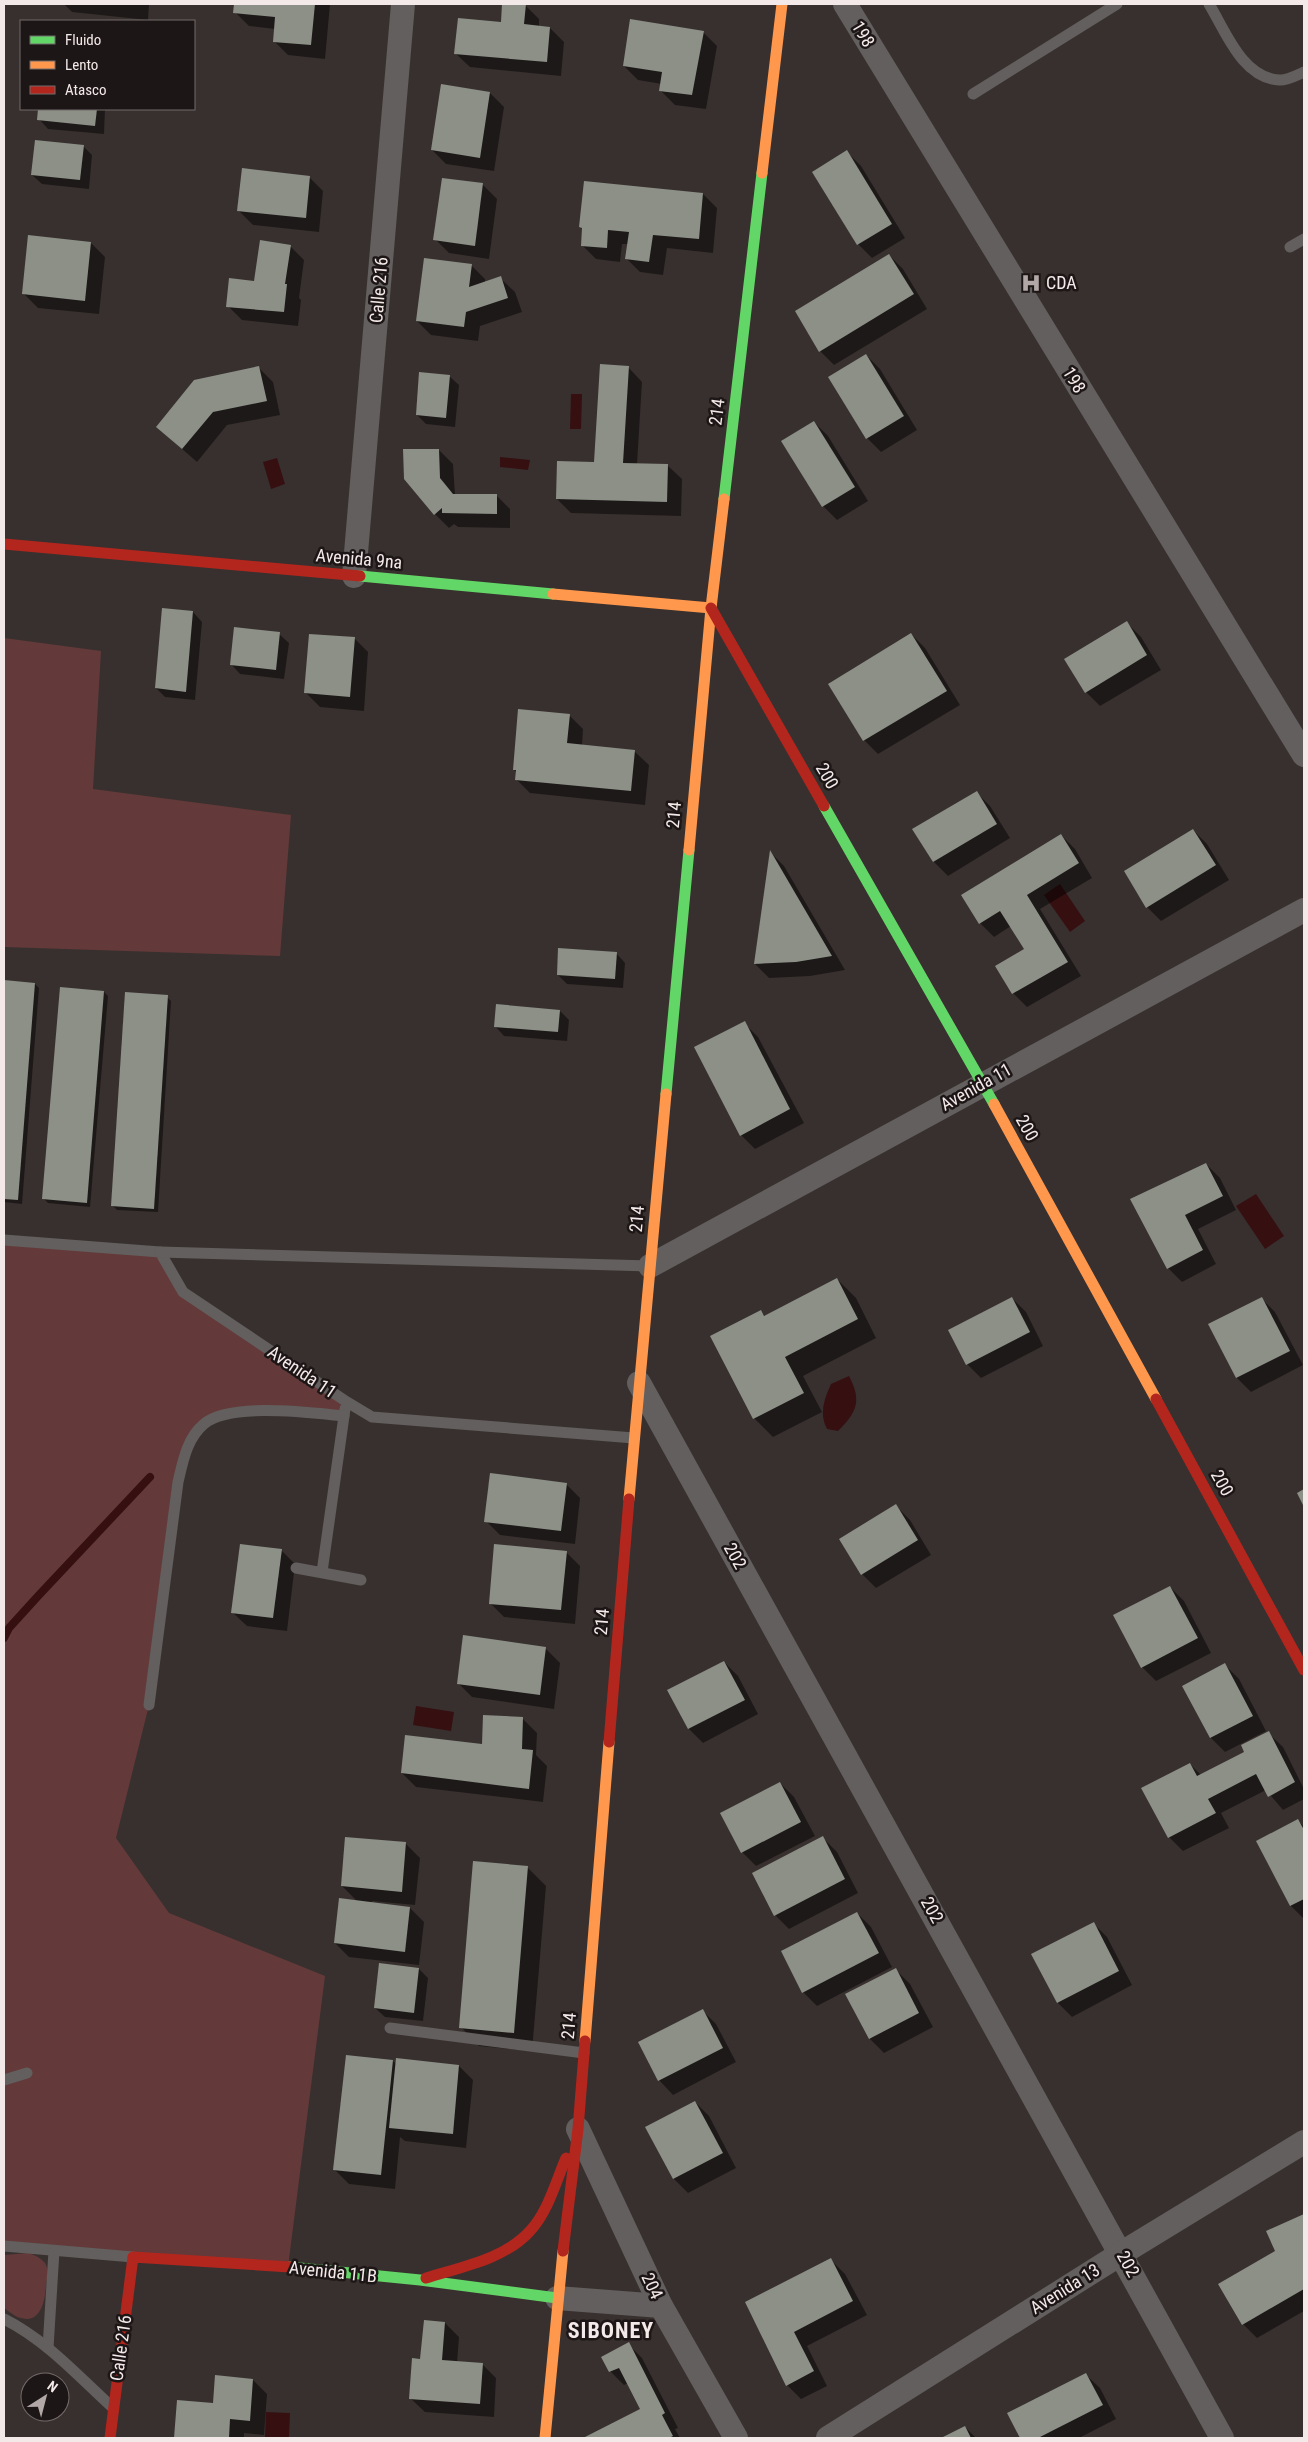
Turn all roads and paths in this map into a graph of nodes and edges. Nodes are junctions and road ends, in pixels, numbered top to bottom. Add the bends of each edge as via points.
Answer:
1 (403, 4) edge
2 (782, 4) edge
3 (844, 4) edge
4 (1117, 4) edge
5 (1209, 4) edge
6 (1304, 72) edge
7 (973, 94) dead end
8 (1304, 239) edge
9 (1290, 247) dead end
10 (4, 544) edge
11 (354, 576) junction
12 (711, 608) junction
13 (1304, 755) edge
14 (1304, 910) edge
15 (982, 1084) junction
16 (4, 1240) edge
17 (160, 1252) junction
18 (650, 1266) junction
19 (639, 1382) junction
20 (347, 1402) junction
21 (344, 1416) junction
22 (634, 1438) junction
23 (296, 1568) dead end
24 (322, 1572) junction
25 (361, 1580) dead end
26 (1304, 1670) edge
27 (149, 1705) dead end
28 (390, 2028) dead end
29 (584, 2053) junction
30 (28, 2073) dead end
31 (4, 2080) edge
32 (578, 2129) junction
33 (1304, 2142) edge
34 (4, 2246) edge
35 (54, 2250) junction
36 (1122, 2253) junction
37 (133, 2257) junction
38 (420, 2280) junction
39 (557, 2298) junction
40 (661, 2306) junction
41 (4, 2319) edge
42 (48, 2348) junction
43 (113, 2408) junction
44 (110, 2438) edge
45 (545, 2438) edge
46 (736, 2438) edge
47 (828, 2438) edge
48 (1222, 2438) edge

1 - 11 street, Calle 216
2 - 12 street, 214
3 - 13 street, 198
4 - 7 lane
5 - 6 lane via 1252,70 1280,81
8 - 9 lane
10 - 11 street, Avenida 9na
11 - 12 street, Avenida 9na
12 - 15 street, 200
12 - 18 street, 214
14 - 15 street, Avenida 11
15 - 18 street, Avenida 11
15 - 26 street, 200
16 - 17 lane
17 - 18 lane
17 - 20 lane, Avenida 11 via 184,1292
18 - 19 street, 214
19 - 22 street, 214
19 - 36 street, 202
20 - 21 lane
20 - 22 lane, Avenida 11 via 372,1416
21 - 24 lane
21 - 27 lane via 254,1411 206,1422 196,1433 187,1449 178,1482
22 - 29 street, 214
23 - 24 lane
24 - 25 lane
28 - 29 lane
29 - 32 street, 214
30 - 31 lane
32 - 38 street via 551,2193 531,2230 494,2256
32 - 39 street, 214
32 - 40 street, 204
33 - 36 street, Avenida 13
34 - 35 lane, Avenida 11B
35 - 37 lane, Avenida 11B
35 - 42 lane
36 - 47 street, Avenida 13
36 - 48 street, 202
37 - 38 street, Avenida 11B
37 - 43 street, Calle 216
38 - 39 street, Avenida 11B
39 - 40 street, Avenida 11B
39 - 45 street, 214
40 - 46 street, 204
41 - 42 lane
42 - 43 lane
43 - 44 street, Calle 216

